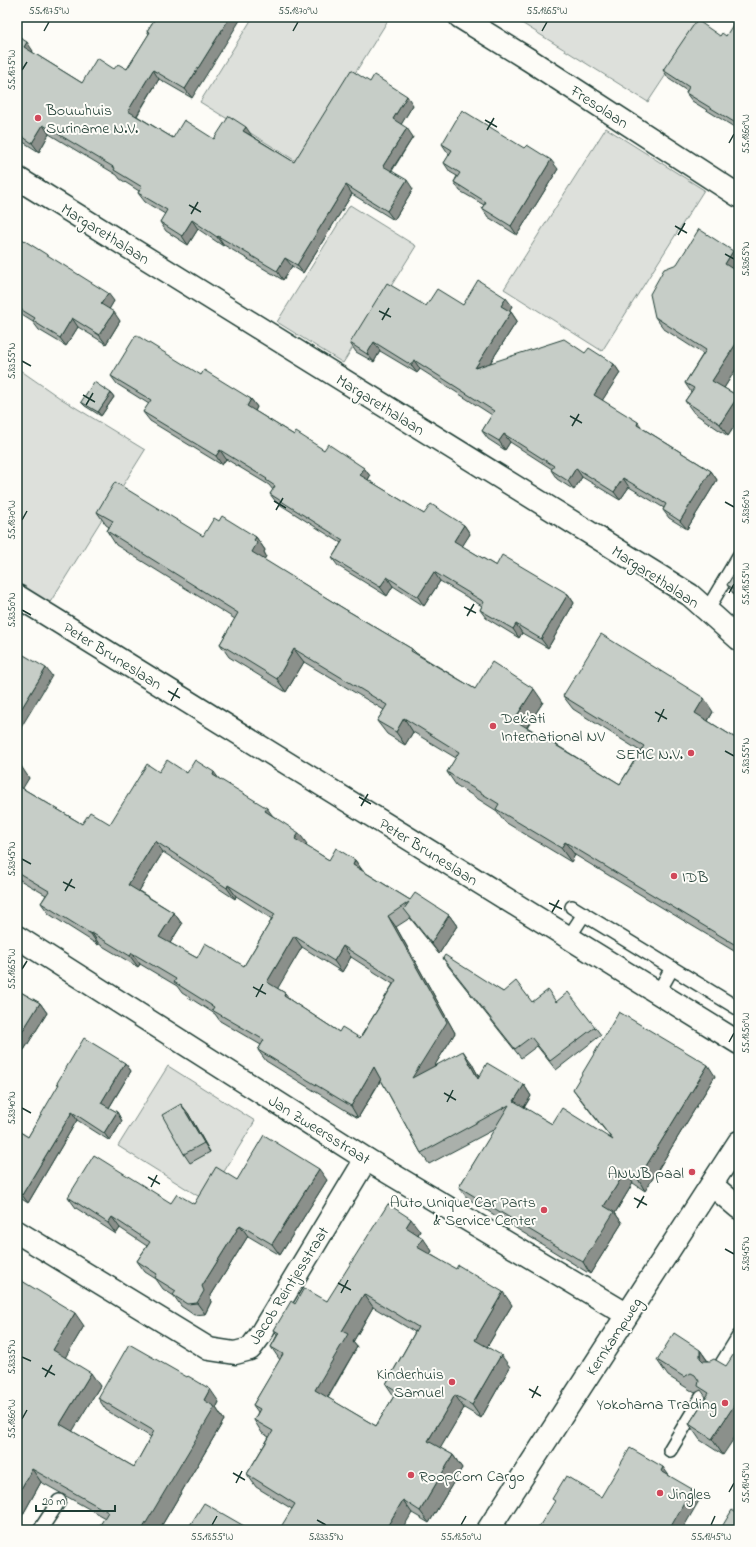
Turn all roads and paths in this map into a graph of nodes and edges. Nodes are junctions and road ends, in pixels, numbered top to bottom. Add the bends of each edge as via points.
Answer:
1 (460, 17) edge
2 (17, 178) edge
3 (739, 196) edge
4 (739, 556) edge
5 (17, 596) edge
6 (707, 610) junction
7 (739, 639) edge
8 (572, 907) dead end
9 (584, 914) junction
10 (17, 937) edge
11 (569, 937) junction
12 (672, 968) junction
13 (658, 993) junction
14 (739, 1009) edge
15 (739, 1043) edge
16 (739, 1142) edge
17 (366, 1159) junction
18 (712, 1185) junction
19 (739, 1208) edge
20 (17, 1232) edge
21 (626, 1314) junction
22 (739, 1336) edge
23 (718, 1370) edge
24 (702, 1397) edge
25 (670, 1450) dead end
26 (59, 1501) edge
27 (40, 1530) edge
28 (488, 1530) edge

1 - 3 street, Fresolaan
2 - 6 street, Margarethalaan via 684,591
4 - 6 lane
5 - 11 street, Peter Bruneslaan
6 - 7 street, Margarethalaan
8 - 9 lane
9 - 11 lane
9 - 12 lane
10 - 17 street, Jan Zweersstraat
11 - 13 street, Peter Bruneslaan
12 - 13 lane
12 - 14 lane
13 - 15 street, Peter Bruneslaan
16 - 18 street, Kernkampweg
17 - 20 street, Jacob Reintjesstraat via 259,1337 250,1349 235,1354 209,1349
17 - 21 street, Jan Zweersstraat
18 - 19 street
18 - 21 street, Kernkampweg
21 - 28 street, Kernkampweg
22 - 23 lane
24 - 25 lane
26 - 27 lane

